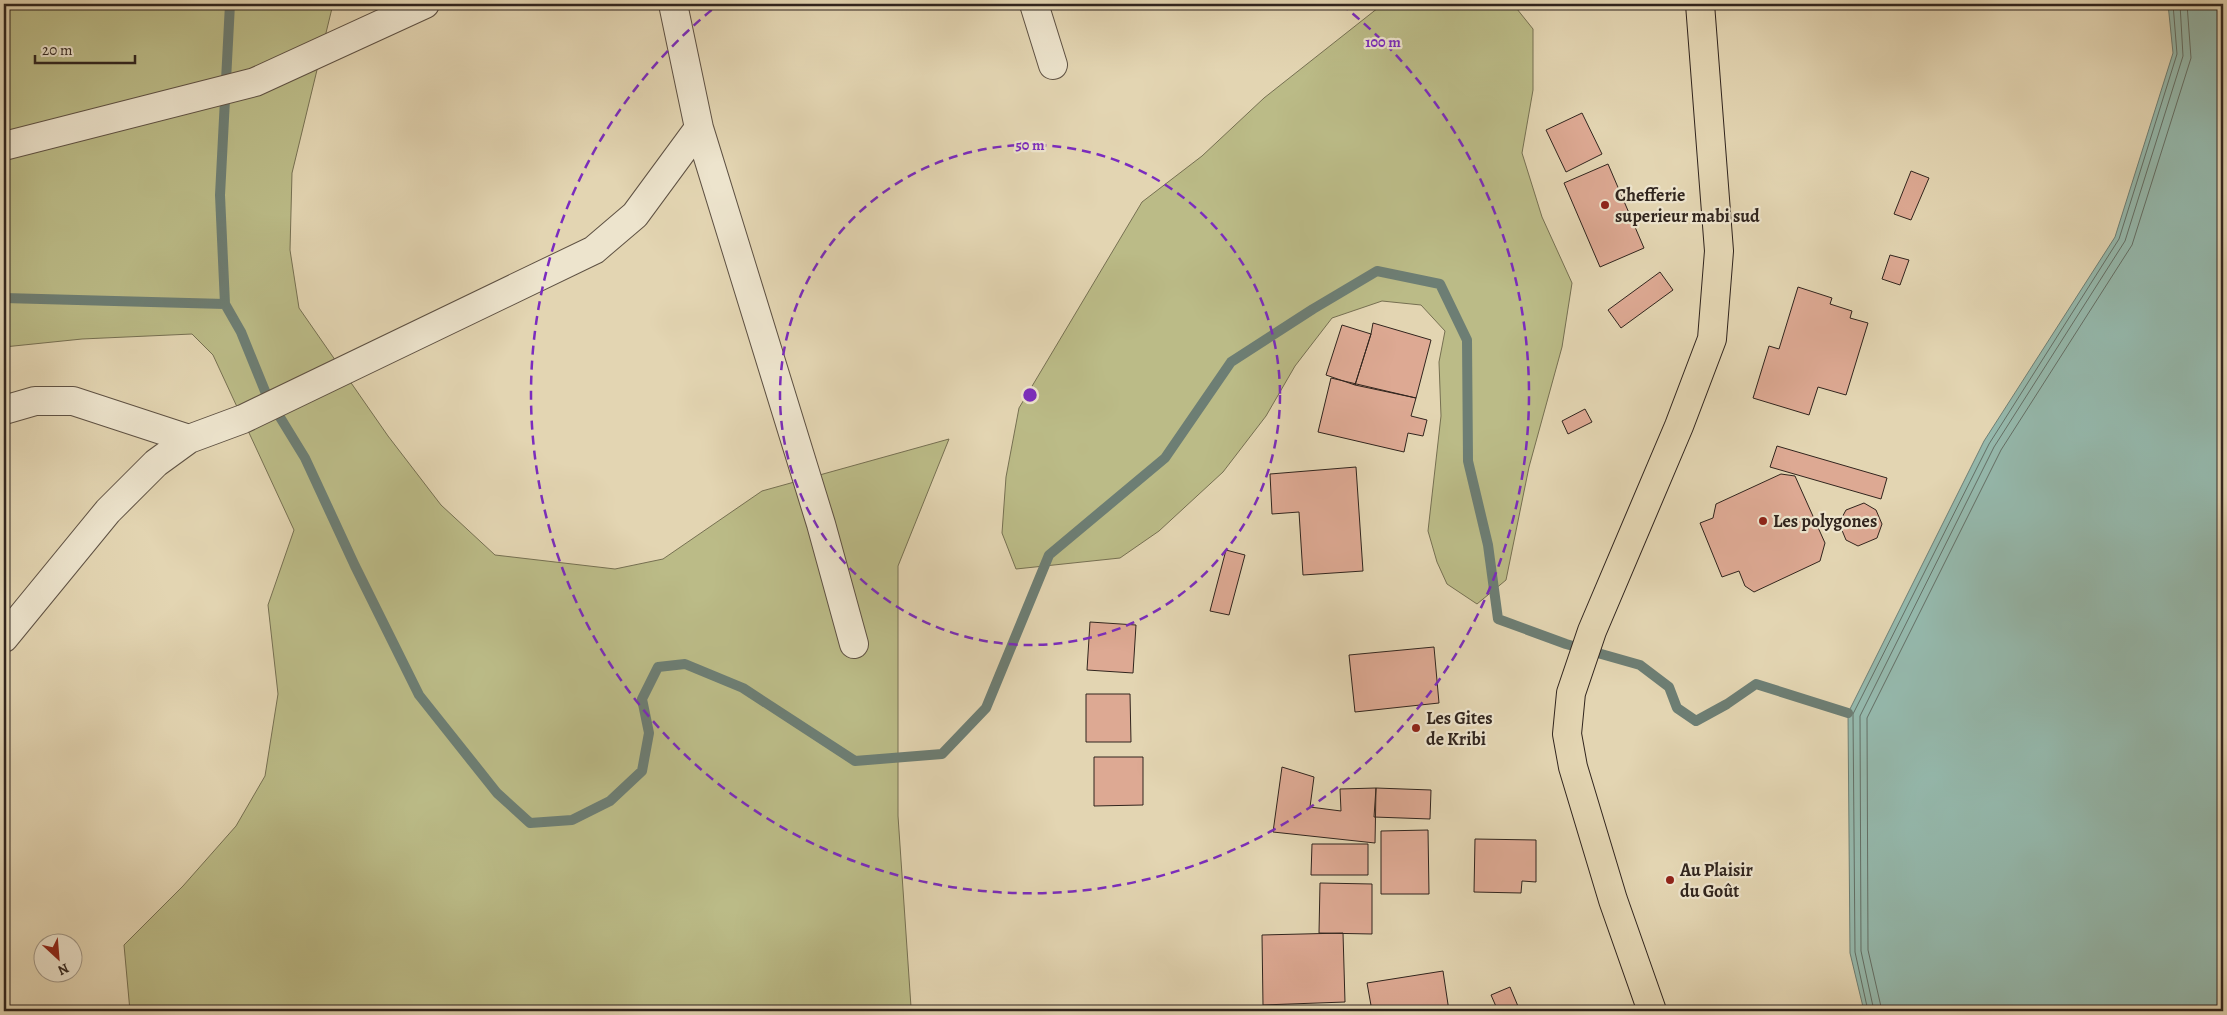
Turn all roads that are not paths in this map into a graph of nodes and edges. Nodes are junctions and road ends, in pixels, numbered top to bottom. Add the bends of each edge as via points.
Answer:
1 (425, 4) edge
2 (673, 4) edge
3 (1034, 4) edge
4 (1700, 4) edge
5 (1053, 65) dead end
6 (699, 128) junction
7 (4, 146) edge
8 (4, 410) edge
9 (189, 439) junction
10 (4, 638) edge
11 (854, 644) dead end
12 (1652, 1011) edge

1 - 7 street via 255,82
2 - 6 street
3 - 5 street
4 - 12 highway via 1719,251 1712,339 1679,426 1592,631 1572,693 1567,734 1572,767
6 - 9 street via 635,216 594,250 315,385
6 - 11 street via 821,524
8 - 9 street via 35,401 73,401
9 - 10 street via 156,463 108,511

